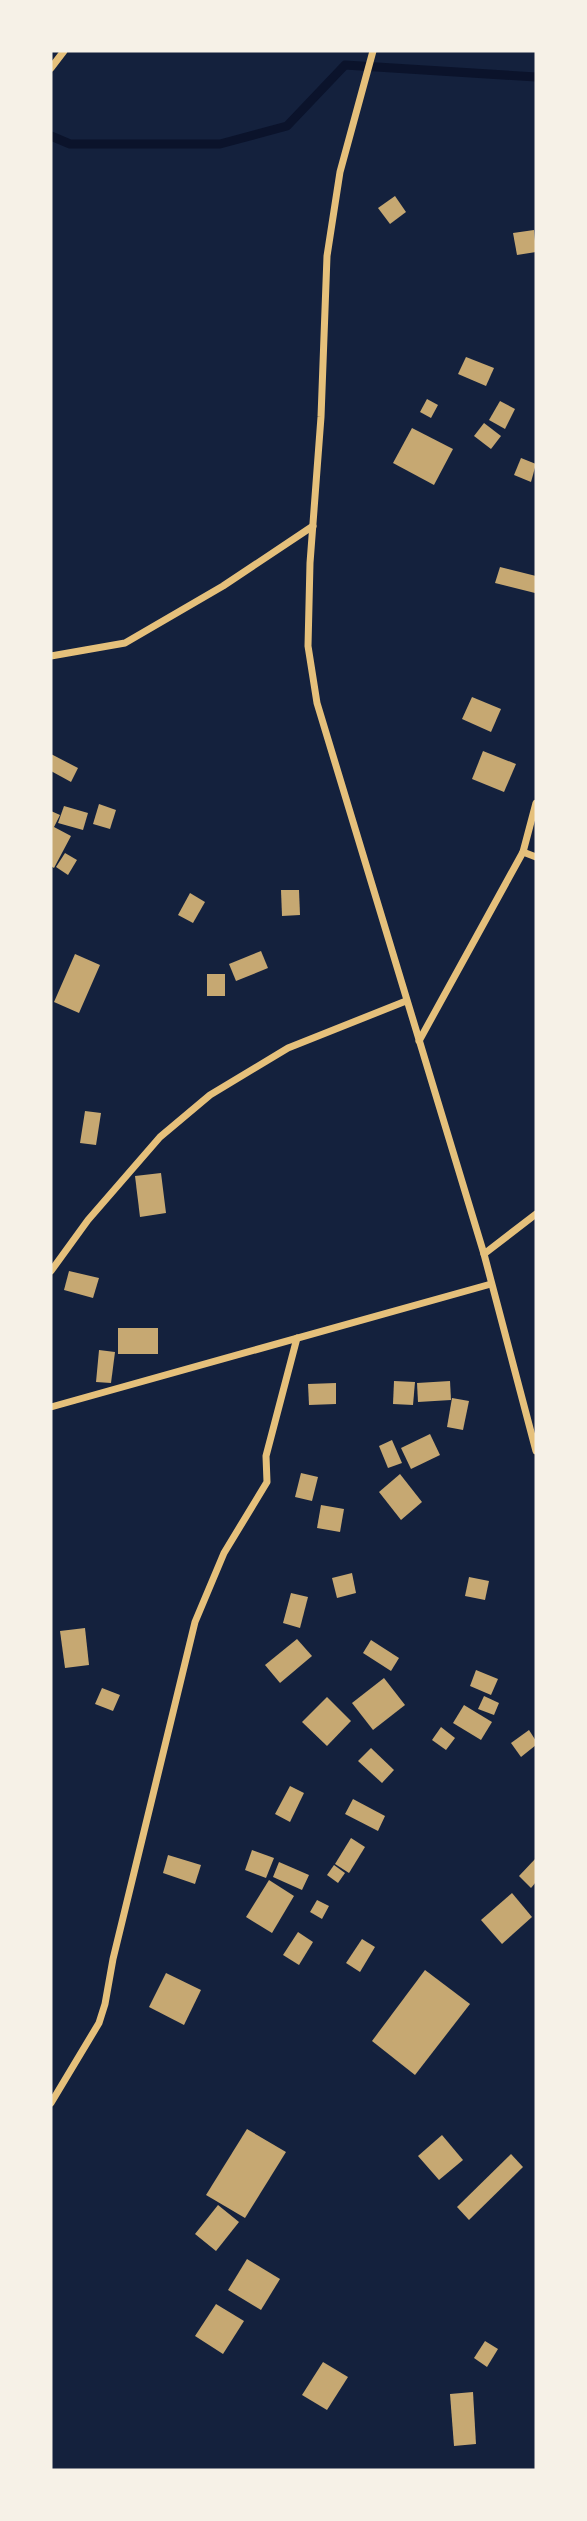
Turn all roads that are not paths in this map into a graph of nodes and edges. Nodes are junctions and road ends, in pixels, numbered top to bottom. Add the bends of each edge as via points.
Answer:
1 (64, 51) edge
2 (373, 51) edge
3 (51, 68) edge
4 (313, 526) junction
5 (51, 656) edge
6 (536, 803) edge
7 (523, 852) junction
8 (536, 858) edge
9 (406, 1001) junction
10 (419, 1041) junction
11 (536, 1214) edge
12 (484, 1254) junction
13 (51, 1270) edge
14 (491, 1284) junction
15 (297, 1338) junction
16 (51, 1407) edge
17 (536, 1451) edge
18 (51, 2103) edge

1 - 3 street
2 - 4 street via 340,172 327,256
4 - 5 street via 125,643
4 - 9 street via 308,646 317,703
6 - 7 street
7 - 8 street
7 - 10 street
9 - 10 street
9 - 13 street via 288,1048 209,1096 160,1137
10 - 12 street
11 - 12 street
12 - 14 street
14 - 15 street
14 - 17 street
15 - 16 street
15 - 18 street via 266,1456 267,1482 224,1553 195,1622 99,2023

